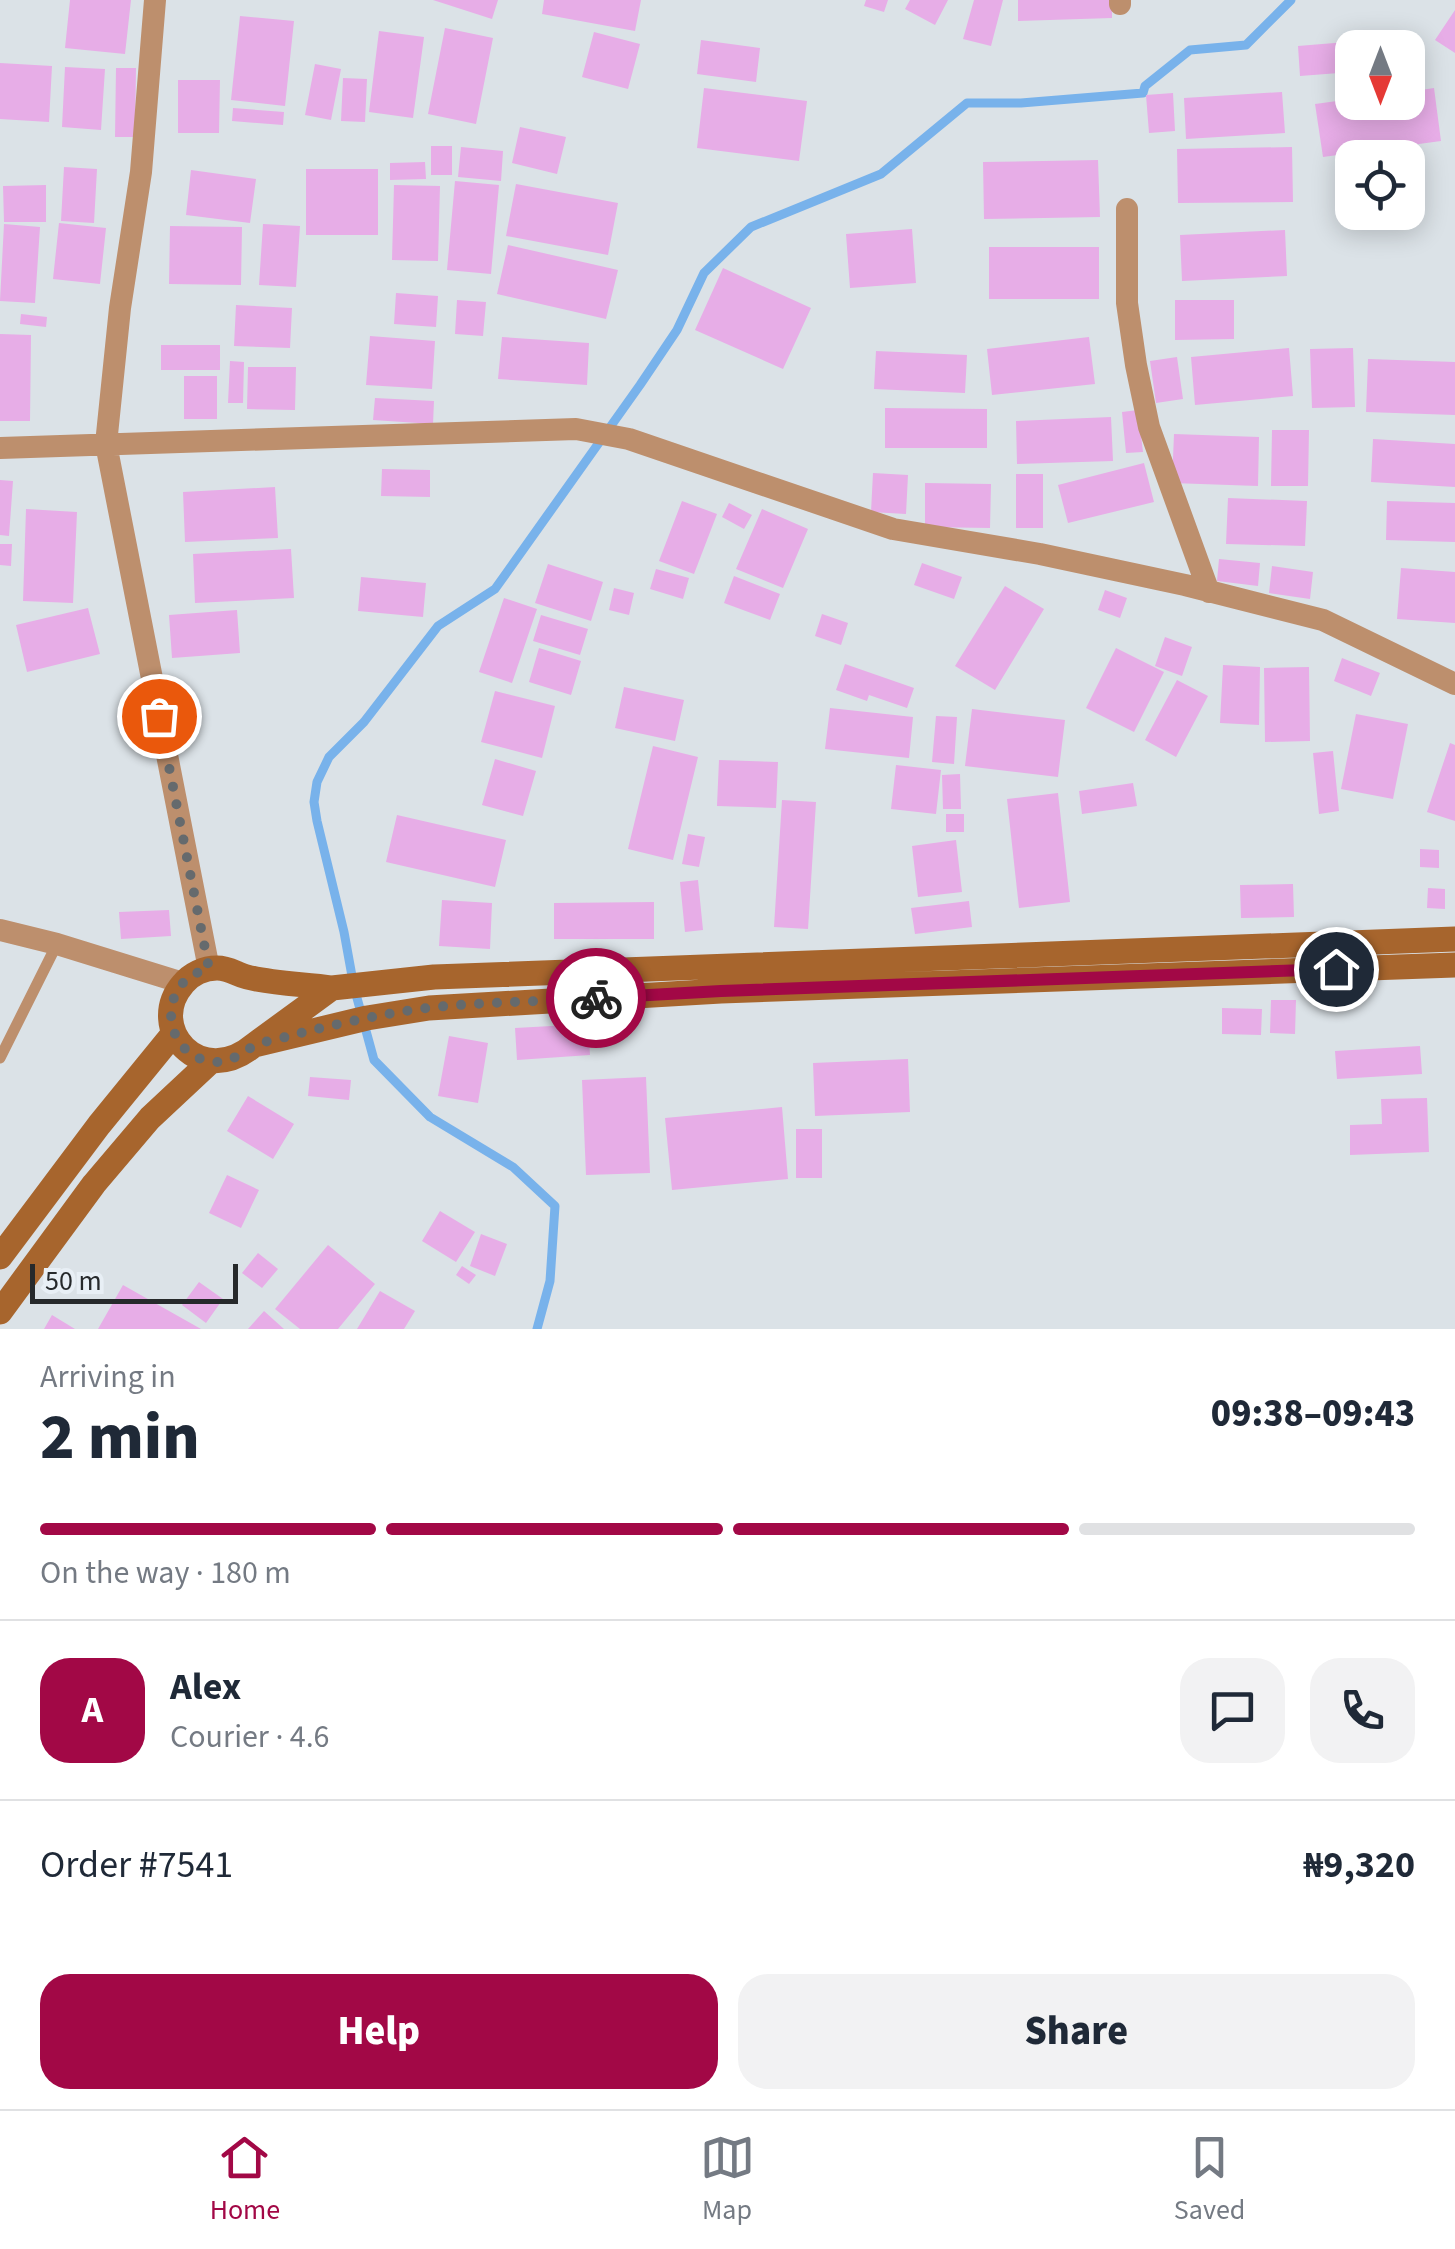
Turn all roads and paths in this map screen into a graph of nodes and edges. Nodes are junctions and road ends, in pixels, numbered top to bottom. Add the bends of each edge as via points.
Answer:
1 (154, 0) edge
2 (1126, 209) dead end
3 (106, 444) junction
4 (0, 448) edge
5 (1209, 592) junction
6 (1455, 684) edge
7 (0, 930) edge
8 (1455, 939) edge
9 (57, 944) junction
10 (1455, 965) edge
11 (209, 969) junction
12 (183, 983) junction
13 (346, 987) junction
14 (174, 1033) junction
15 (254, 1046) junction
16 (0, 1058) edge
17 (210, 1062) junction
18 (0, 1257) edge
19 (0, 1312) edge

1 - 3 street via 141,172
2 - 5 street via 1128,302 1149,428
3 - 4 street
3 - 5 street via 576,429 630,439 893,530
3 - 11 street
5 - 6 street via 1322,620
7 - 9 street
8 - 13 street via 434,977
9 - 12 street
9 - 16 lane
10 - 15 street via 429,1008
11 - 12 street
11 - 13 street
12 - 14 street via 172,1003
13 - 15 street
14 - 17 street via 182,1046
14 - 18 street
15 - 17 street via 226,1062
17 - 19 street via 94,1184

